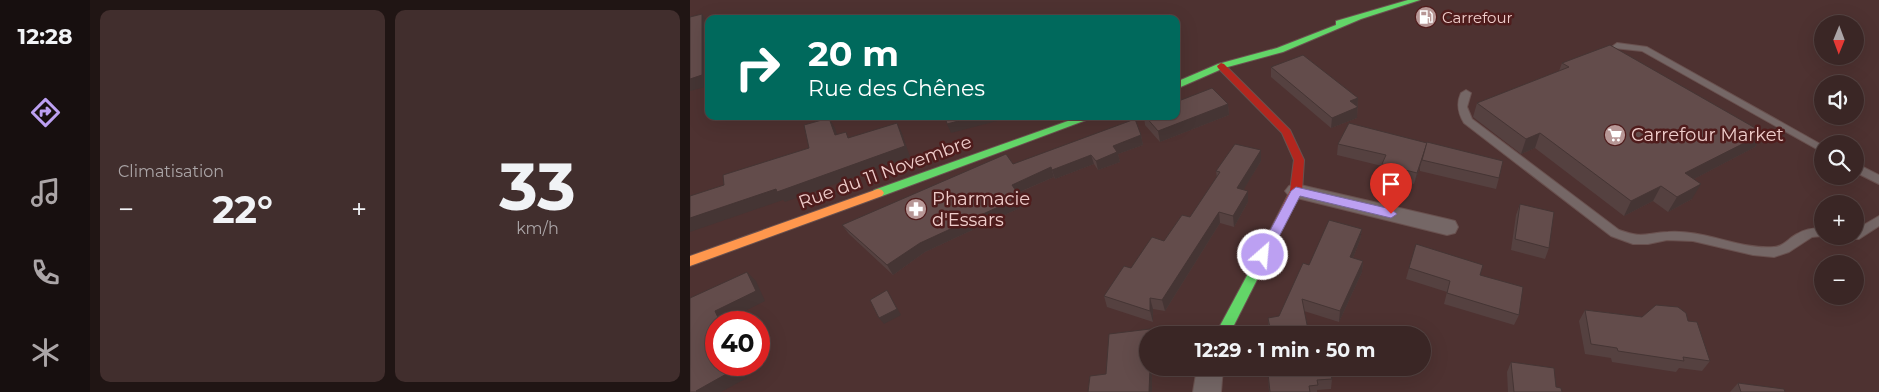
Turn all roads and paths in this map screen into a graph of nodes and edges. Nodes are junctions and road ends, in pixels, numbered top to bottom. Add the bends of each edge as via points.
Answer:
1 (1416, 0) edge
2 (1617, 46) dead end
3 (1221, 66) junction
4 (1209, 71) junction
5 (1180, 76) edge
6 (1180, 85) edge
7 (1466, 93) dead end
8 (1055, 120) edge
9 (1081, 120) edge
10 (1814, 145) edge
11 (1864, 172) edge
12 (1879, 180) edge
13 (1296, 191) junction
14 (1879, 220) edge
15 (1447, 227) dead end
16 (1864, 230) edge
17 (1814, 233) edge
18 (690, 250) edge
19 (690, 261) edge
20 (1227, 326) edge
21 (1209, 376) edge
22 (1207, 392) edge

1 - 3 main road via 1357,19 1280,50
2 - 10 lane via 1644,49
3 - 4 main road
3 - 13 main road via 1286,132 1299,160
4 - 5 main road
4 - 6 main road
7 - 17 lane via 1462,102 1468,121 1615,233 1633,240 1693,237 1774,252
8 - 18 main road, Rue du 11 Novembre
9 - 19 main road, Rue du 11 Novembre
11 - 12 lane
13 - 15 street
13 - 20 main road
14 - 16 lane
21 - 22 street

